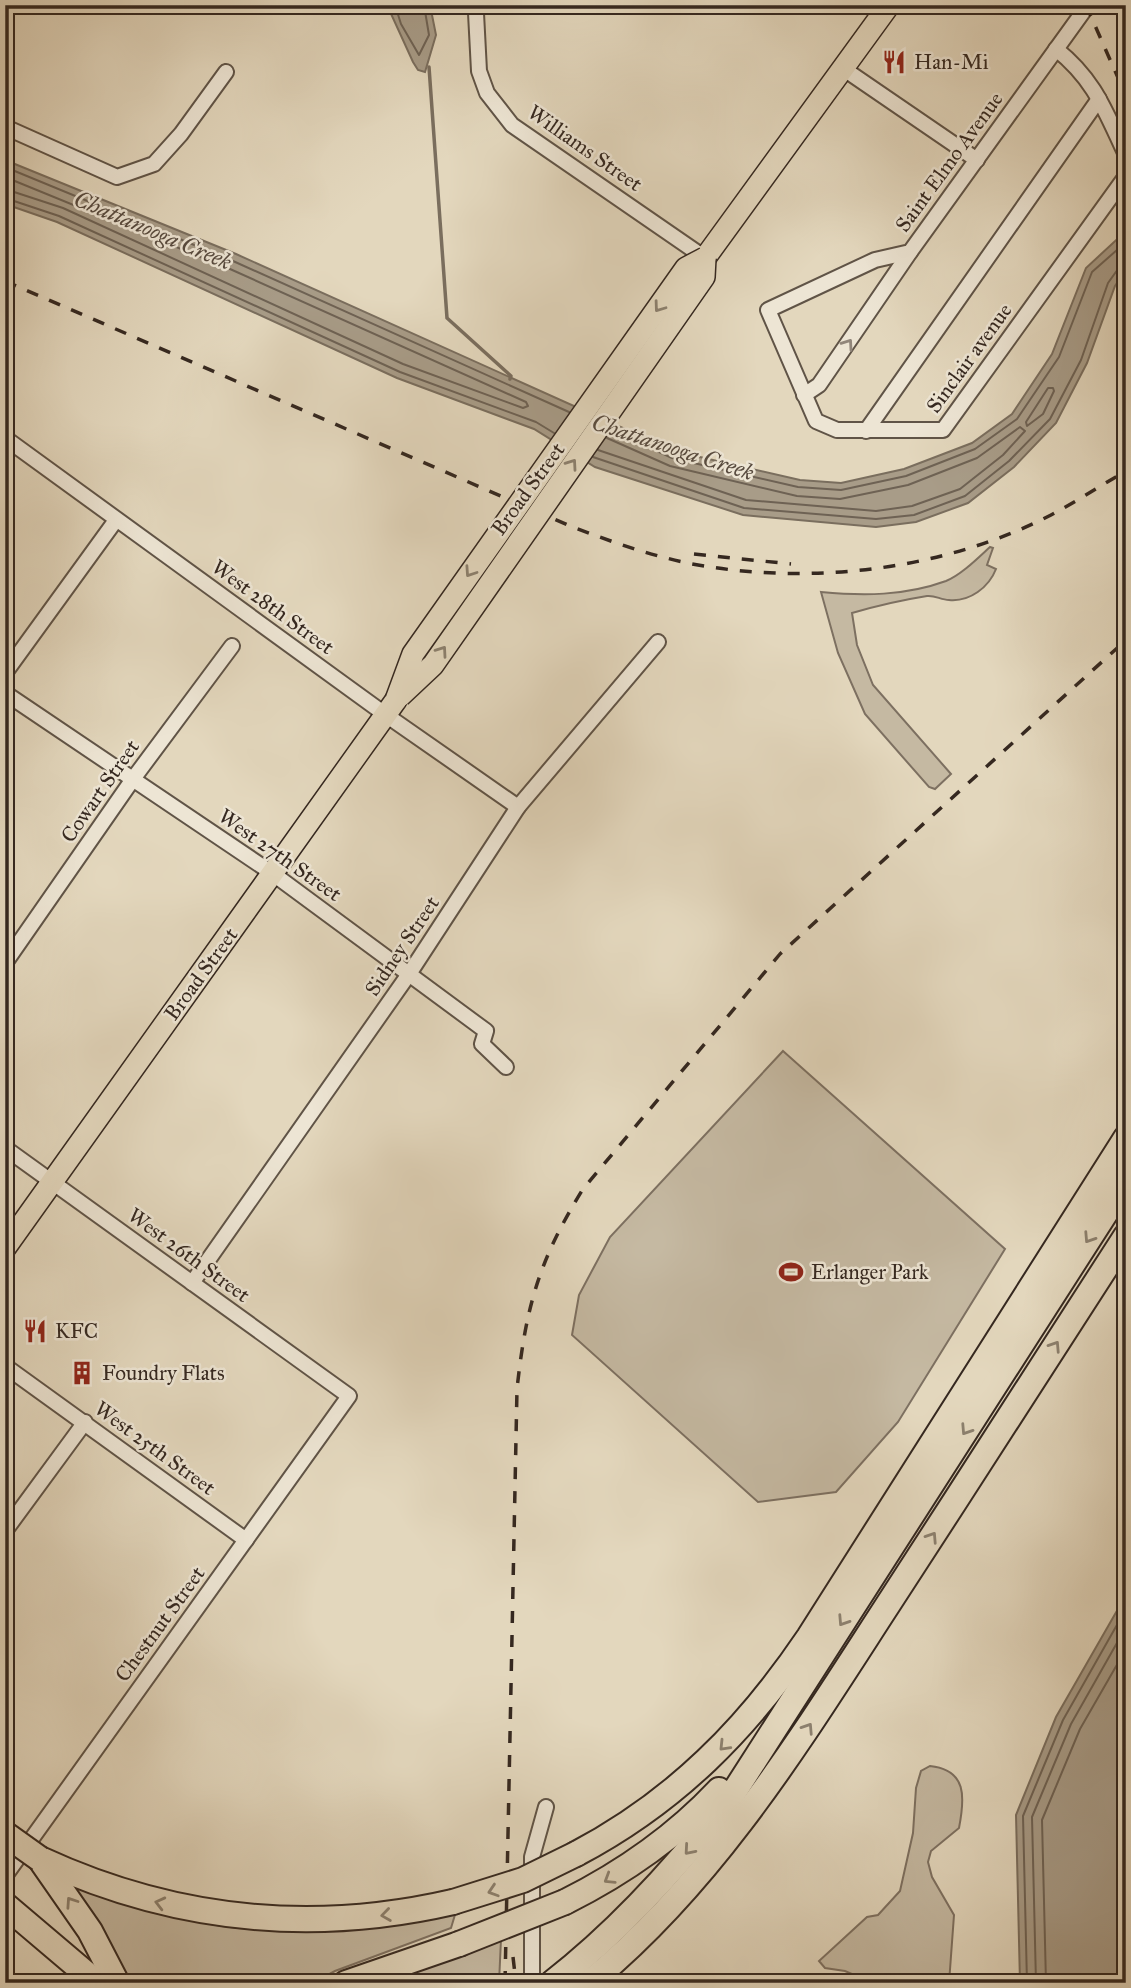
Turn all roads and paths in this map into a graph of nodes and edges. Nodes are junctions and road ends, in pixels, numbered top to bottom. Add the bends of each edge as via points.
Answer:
1 (479, 5) edge
2 (889, 5) edge
3 (1088, 5) edge
4 (1056, 49) junction
5 (844, 69) junction
6 (226, 72) dead end
7 (1099, 99) junction
8 (5, 127) edge
9 (1126, 155) edge
10 (977, 160) junction
11 (1126, 176) edge
12 (910, 252) junction
13 (705, 258) junction
14 (768, 310) joint
15 (804, 395) junction
16 (866, 431) junction
17 (5, 438) edge
18 (116, 520) junction
19 (658, 642) dead end
20 (232, 646) dead end
21 (5, 673) edge
22 (5, 692) edge
23 (391, 707) junction
24 (133, 779) junction
25 (518, 807) junction
26 (272, 873) junction
27 (5, 963) edge
28 (409, 974) junction
29 (506, 1067) dead end
30 (1126, 1138) edge
31 (5, 1148) edge
32 (52, 1181) junction
33 (1126, 1181) edge
34 (1126, 1236) edge
35 (5, 1248) edge
36 (192, 1283) junction
37 (5, 1366) edge
38 (349, 1396) joint
39 (85, 1422) junction
40 (5, 1531) edge
41 (246, 1540) junction
42 (769, 1736) junction
43 (781, 1770) junction
44 (546, 1807) dead end
45 (5, 1834) edge
46 (40, 1859) junction
47 (5, 1876) edge
48 (5, 1905) edge
49 (97, 1983) edge
50 (117, 1983) edge
51 (346, 1983) edge
52 (533, 1983) edge
53 (552, 1983) edge
54 (589, 1983) edge
55 (611, 1983) edge

1 - 13 street, Williams Street via 479,71 487,93 512,125
2 - 5 main road, Broad Street
3 - 4 street, Saint Elmo Avenue
4 - 7 street via 1080,68
4 - 10 street, Saint Elmo Avenue
5 - 10 street
5 - 13 main road, Broad Street
6 - 8 street via 154,164 117,177
7 - 9 street
7 - 16 street
10 - 12 street, Saint Elmo Avenue
11 - 16 street, Sinclair avenue via 943,430
12 - 14 street, Saint Elmo Avenue via 875,260
15 -> 12 street via 819,385
13 - 23 main road, Broad Street, bridge via 704,277 441,653
14 - 15 street, Sinclair avenue
15 - 16 street, Sinclair avenue via 816,421 837,430
17 - 18 street, West 28th Street
18 - 21 street
18 - 23 street, West 28th Street
19 - 25 street, Sidney Street
20 - 24 street, Cowart Street
22 - 24 street, West 27th Street
23 - 25 street, West 28th Street
23 - 26 main road, Broad Street
24 - 26 street, West 27th Street
24 - 27 street, Cowart Street
25 - 28 street, Sidney Street
26 - 28 street, West 27th Street
26 - 32 main road, Broad Street
28 - 29 street, West 27th Street via 486,1031 482,1044
28 - 36 street, Sidney Street
30 -> 46 highway, bridge via 772,1689 734,1736 685,1783 632,1821 523,1880 453,1902 344,1919 245,1918 184,1908 125,1893
31 - 32 street, West 26th Street
32 - 35 main road, Broad Street
32 - 36 street, West 26th Street
33 -> 42 highway
43 -> 34 highway
36 - 38 street, West 26th Street
37 - 39 street, West 25th Street
38 - 41 street, Chestnut Street
39 - 40 street
39 - 41 street, West 25th Street
41 - 47 street, Chestnut Street
42 -> 51 highway, bridge via 687,1824 601,1884 459,1944
42 -> 53 highway via 727,1803 690,1850 596,1946
43 - 54 highway via 700,1873
43 - 55 highway via 728,1857
44 - 52 street via 533,1857
45 - 46 highway, bridge
50 -> 46 highway via 90,1931
48 - 49 highway

